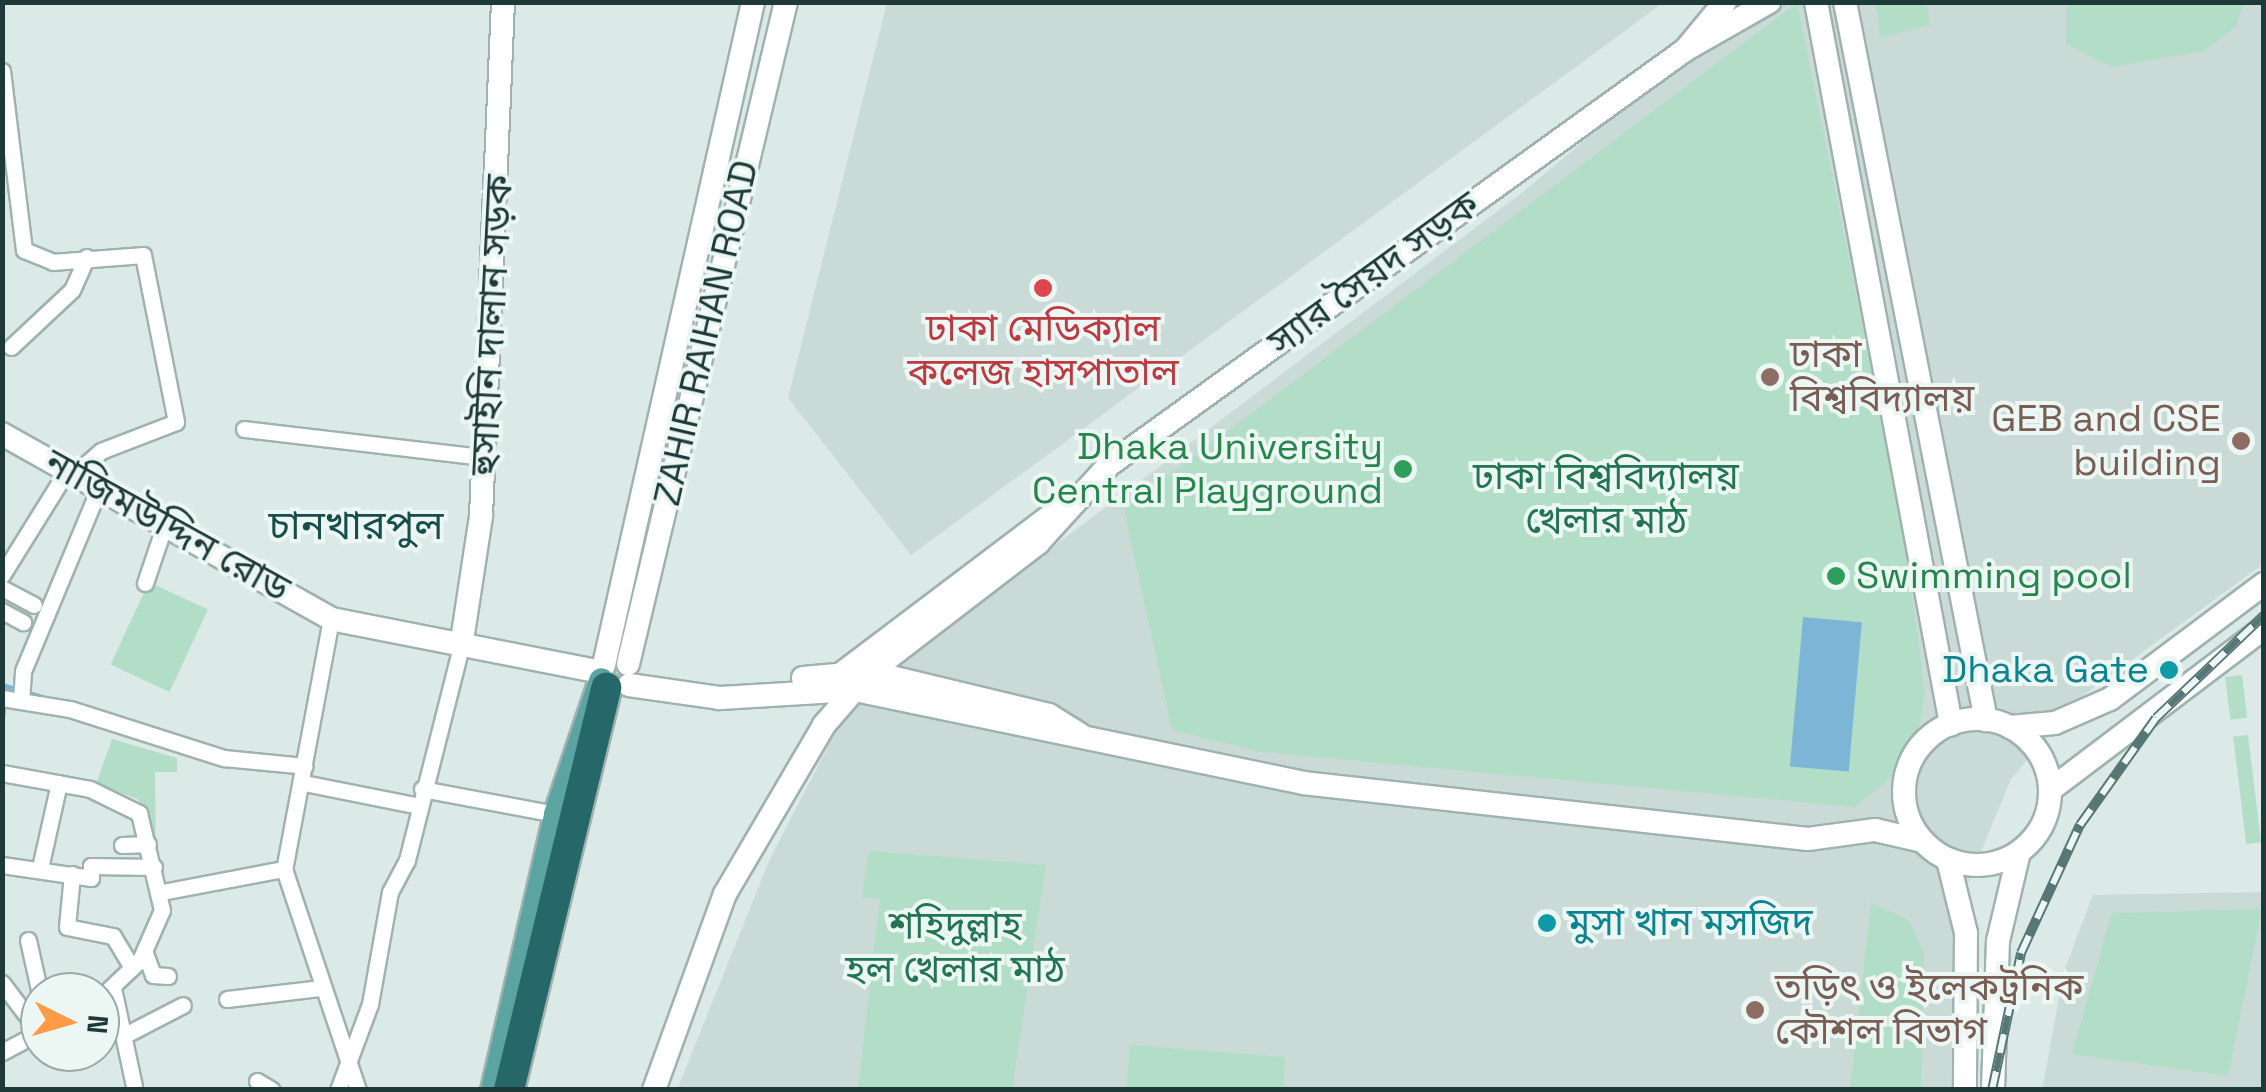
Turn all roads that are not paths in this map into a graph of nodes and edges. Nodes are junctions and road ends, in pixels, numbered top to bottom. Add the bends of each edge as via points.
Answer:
1 (503, 2) edge
2 (754, 2) edge
3 (786, 2) edge
4 (1725, 2) edge
5 (1768, 2) edge
6 (1816, 2) edge
7 (1846, 2) edge
8 (1685, 50) junction
9 (2, 71) edge
10 (87, 257) junction
11 (12, 347) dead end
12 (244, 430) dead end
13 (5, 440) edge
14 (484, 457) junction
15 (70, 473) junction
16 (99, 488) junction
17 (165, 524) junction
18 (2, 576) edge
19 (145, 583) dead end
20 (2264, 584) edge
21 (2, 588) edge
22 (34, 605) dead end
23 (2, 611) edge
24 (331, 618) junction
25 (22, 622) dead end
26 (2264, 628) edge
27 (461, 646) junction
28 (615, 677) junction
29 (850, 680) junction
30 (2, 698) edge
31 (22, 701) junction
32 (1986, 720) junction
33 (1951, 724) junction
34 (2010, 727) junction
35 (2, 773) edge
36 (304, 775) junction
37 (58, 783) junction
38 (2050, 790) junction
39 (420, 798) junction
40 (1905, 802) junction
41 (556, 814) junction
42 (1875, 830) junction
43 (1923, 842) junction
44 (148, 844) junction
45 (122, 845) dead end
46 (2019, 852) junction
47 (1948, 860) junction
48 (2, 865) edge
49 (154, 867) junction
50 (40, 868) junction
51 (284, 869) junction
52 (72, 874) junction
53 (162, 892) junction
54 (129, 928) dead end
55 (28, 940) dead end
56 (117, 943) junction
57 (145, 952) junction
58 (132, 968) junction
59 (35, 972) edge
60 (168, 976) dead end
61 (120, 980) edge
62 (2, 983) edge
63 (320, 988) junction
64 (227, 1000) dead end
65 (20, 1006) edge
66 (183, 1006) dead end
67 (120, 1023) edge
68 (125, 1035) junction
69 (348, 1068) junction
70 (134, 1086) dead end
71 (338, 1090) edge
72 (358, 1090) edge
73 (493, 1090) edge
74 (509, 1090) edge
75 (526, 1090) edge
76 (654, 1090) edge
77 (1966, 1090) edge
78 (1993, 1090) edge

1 - 14 main road, হুসাইনি দালান সড়ক
2 - 28 main road
3 - 28 main road, ZAHIR RAIHAN ROAD
4 - 8 main road, স্যার সৈয়দ সড়ক
5 - 8 main road, স্যার সৈয়দ সড়ক
6 - 33 main road
7 - 32 main road
8 - 29 main road, স্যার সৈয়দ সড়ক via 1123,454 1038,542
9 - 10 street via 24,250 53,262
10 - 11 street via 72,290
10 - 15 street via 143,255 176,422 101,451
12 - 14 street
13 - 15 main road, নাজিমউদ্দিন রোড
14 - 27 main road, হুসাইনি দালান সড়ক
15 - 16 main road, নাজিমউদ্দিন রোড
15 - 18 street
16 - 17 main road, নাজিমউদ্দিন রোড
16 - 31 street via 34,650
17 - 19 street
17 - 24 main road, নাজিমউদ্দিন রোড
20 - 34 main road via 2110,699 2055,723
21 - 22 street
23 - 25 street
24 - 27 main road, নাজিমউদ্দিন রোড
24 - 36 street
26 - 38 main road
27 - 28 main road, নাজিমউদ্দিন রোড
27 - 39 street
28 - 29 main road, নাজিমউদ্দিন রোড via 704,686
28 - 41 main road
28 - 74 highway
28 - 75 highway
29 - 42 main road via 1303,783 1808,839
29 - 76 main road, স্যার সৈয়দ সড়ক via 725,894
30 - 31 street
31 - 36 street
32 - 33 main road
32 - 34 main road
33 - 40 main road via 1920,747
34 - 38 main road via 2045,764
35 - 37 street
36 - 39 street
36 - 51 street
37 - 44 street via 132,803
37 - 50 street
38 - 46 main road via 2042,824
39 - 41 street
39 - 69 street
40 - 42 main road
40 - 43 main road
41 - 73 main road
42 - 43 main road
43 - 47 main road
44 - 45 street
44 - 49 street
46 - 47 main road via 1972,866
46 - 78 main road via 1998,941
47 - 77 main road via 1966,933
48 - 50 street
49 - 52 street
49 - 53 street
50 - 52 street
51 - 53 street
51 - 63 street
52 - 56 street via 67,927
53 - 57 street
54 - 56 street
55 - 59 street
56 - 58 street
57 - 58 street
57 - 60 street via 153,975
58 - 61 street
62 - 65 street
63 - 64 street
63 - 69 street
66 - 68 street
67 - 68 street
68 - 70 street
69 - 71 street
69 - 72 street

